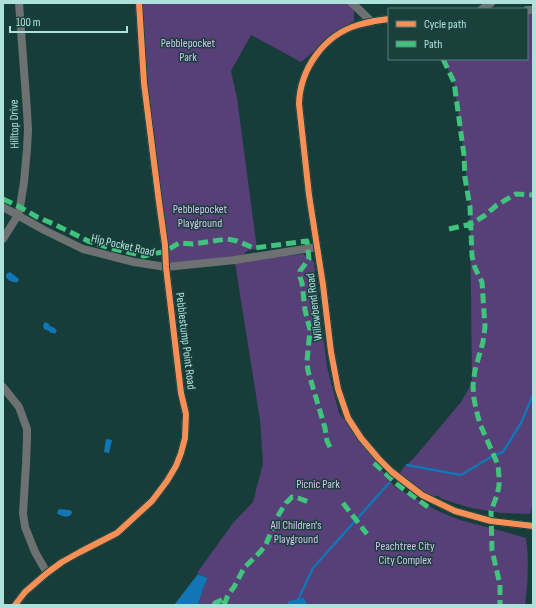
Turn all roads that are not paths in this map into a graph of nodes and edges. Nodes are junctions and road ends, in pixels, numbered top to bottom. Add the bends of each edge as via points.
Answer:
1 (18, 3) edge
2 (139, 3) edge
3 (352, 3) edge
4 (388, 19) edge
5 (372, 22) junction
6 (3, 207) edge
7 (18, 215) junction
8 (3, 239) edge
9 (317, 247) junction
10 (166, 267) junction
11 (3, 387) edge
12 (533, 526) edge
13 (47, 572) junction
14 (15, 605) edge

1 - 7 street, Hilltop Drive via 28,130 24,182
2 - 10 street, Pebblestump Point Road via 144,83
3 - 5 street
4 - 5 street, Willowbend Road
5 - 9 street, Willowbend Road via 348,28 322,47 306,71 300,90 299,104
6 - 7 street, Hip Pocket Road
7 - 8 street, Hilltop Drive
7 - 10 street, Hip Pocket Road via 84,249
9 - 10 street, Hip Pocket Road via 235,260
9 - 12 street, Willowbend Road via 338,389 348,418 360,436 392,472 422,495 455,511 487,520
10 - 13 street, Pebblestump Point Road via 186,414 185,438 176,466 152,501 117,533
11 - 13 street via 19,407 27,429 23,513 25,527 35,552
13 - 14 street, Pebblestump Point Road

